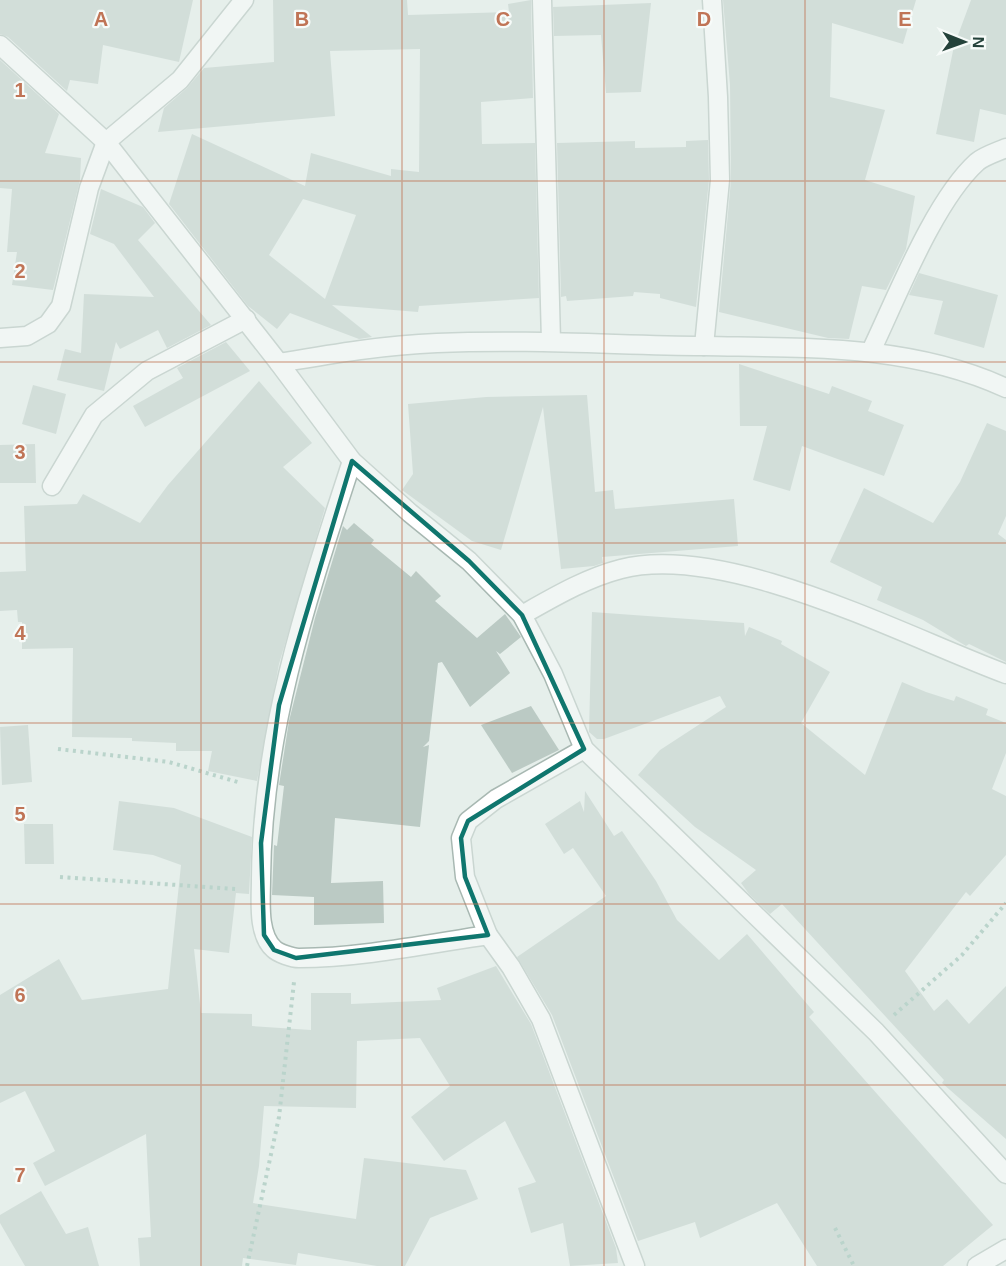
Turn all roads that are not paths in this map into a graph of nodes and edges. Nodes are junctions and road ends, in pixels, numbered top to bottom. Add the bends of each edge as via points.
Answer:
1 (244, 0) edge
2 (542, 0) edge
3 (712, 0) edge
4 (0, 45) edge
5 (106, 142) junction
6 (1006, 148) edge
7 (246, 319) junction
8 (0, 338) edge
9 (551, 342) junction
10 (704, 346) junction
11 (871, 351) junction
12 (279, 363) junction
13 (1006, 388) edge
14 (352, 461) junction
15 (52, 486) dead end
16 (522, 615) junction
17 (1006, 674) edge
18 (584, 749) junction
19 (488, 935) junction
20 (1006, 1174) edge
21 (1006, 1249) edge
22 (635, 1266) edge
23 (977, 1266) edge

1 - 5 street via 180,80
2 - 9 street
3 - 10 street via 720,180
4 - 5 street
5 - 7 street
5 - 8 street via 89,188 61,306 48,324 27,336
6 - 11 street via 978,161 937,215
7 - 12 street
7 - 15 street via 147,371 94,415
9 - 10 street
9 - 12 street via 436,343 352,350
10 - 11 street
11 - 13 street via 934,363
12 - 14 street
14 - 16 street via 469,561
14 - 19 street via 279,705 265,790 261,891 264,935 274,950 296,958
16 - 17 street via 568,589 622,569 697,567 799,592
16 - 18 street via 553,674
18 - 19 street via 496,799 468,821 461,838 465,877
18 - 20 street via 876,1032
19 - 22 street via 512,967 541,1019
21 - 23 street

